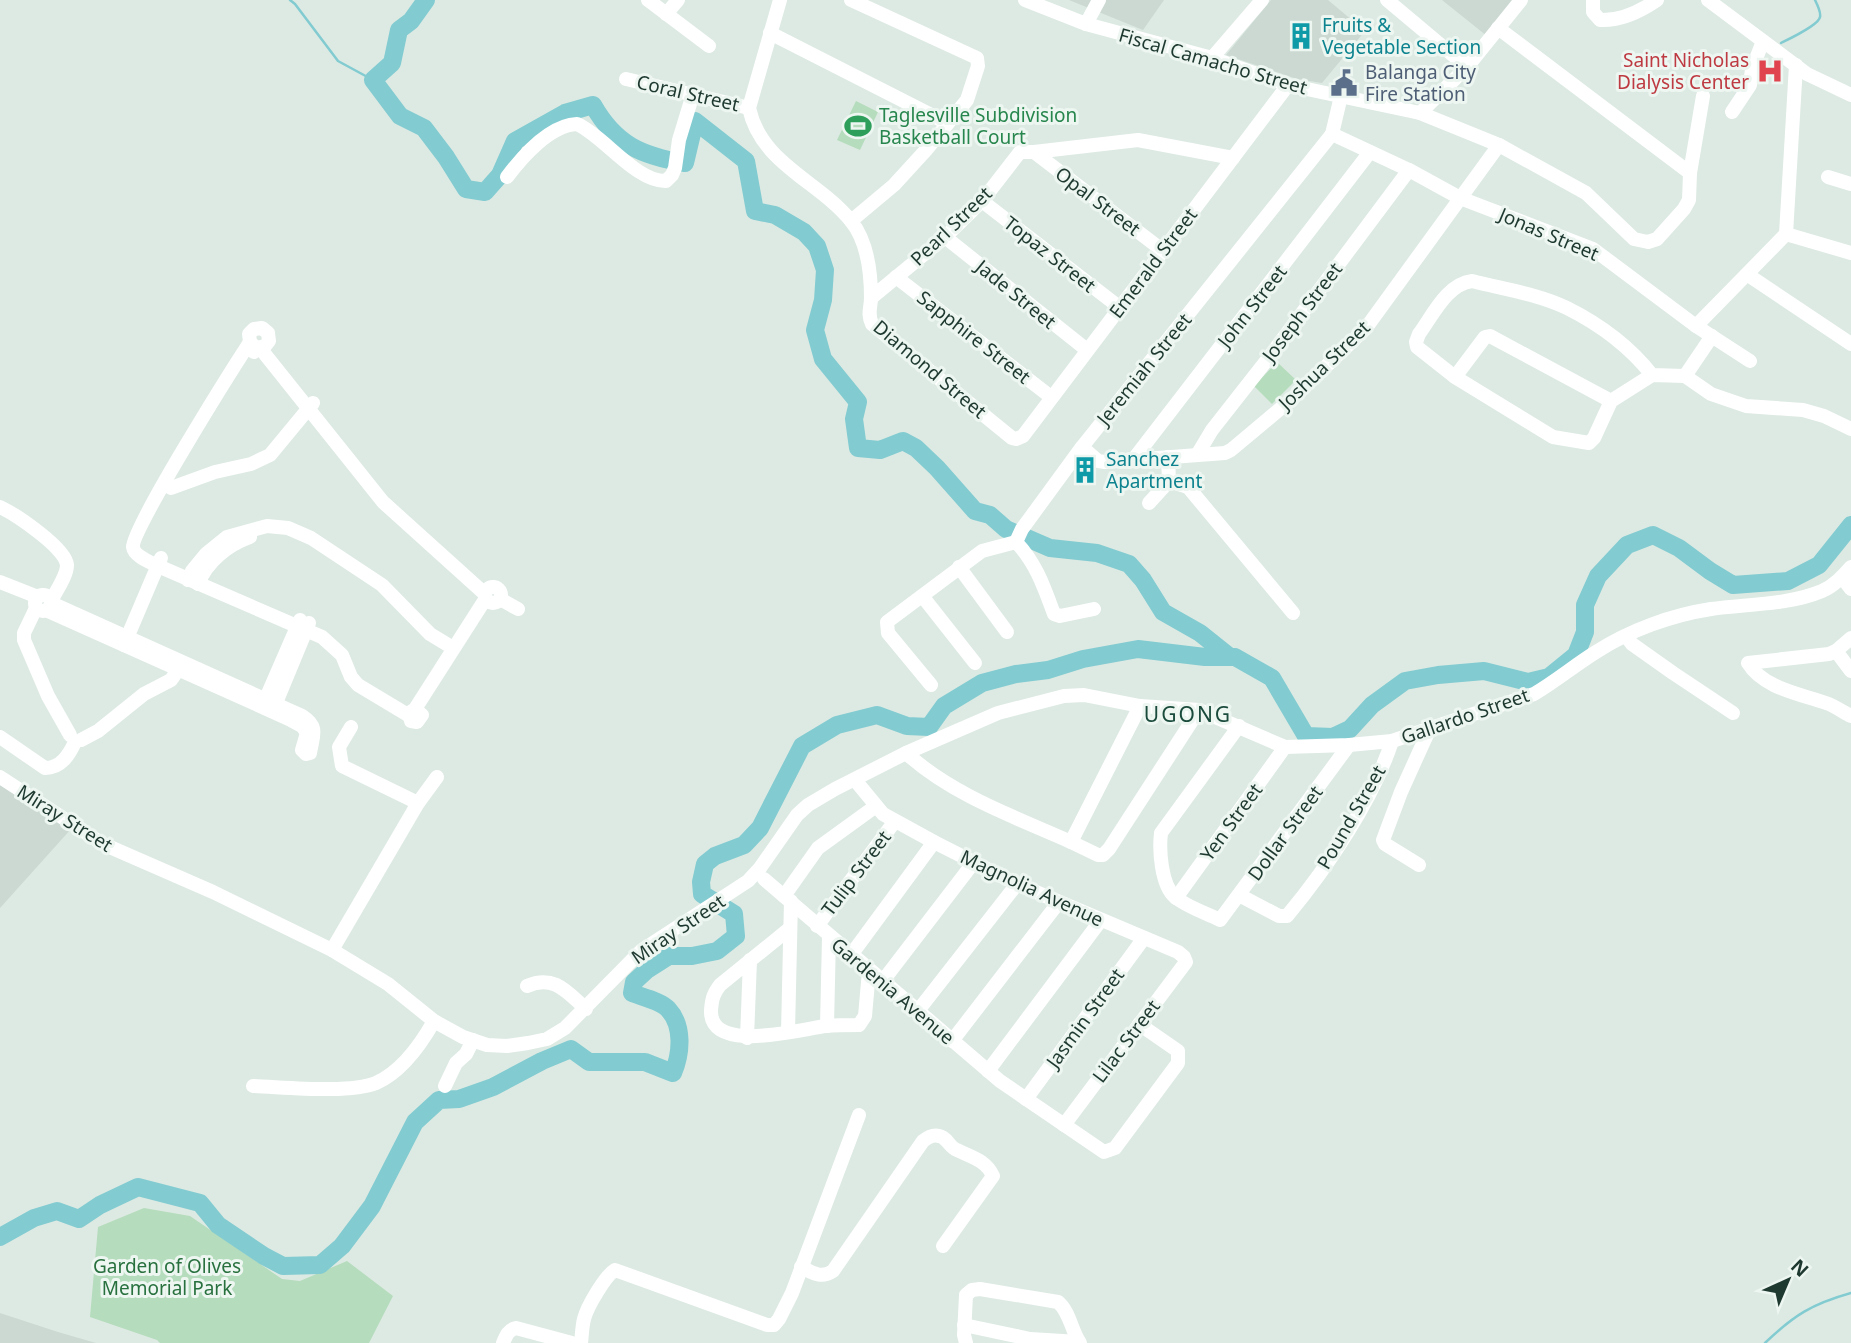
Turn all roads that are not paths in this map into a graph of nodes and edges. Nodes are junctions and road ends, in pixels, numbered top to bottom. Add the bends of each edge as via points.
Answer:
1 (648, 0) edge
2 (678, 0) edge
3 (780, 0) edge
4 (850, 0) edge
5 (1025, 0) edge
6 (1099, 0) edge
7 (1262, 0) edge
8 (1387, 0) edge
9 (1521, 0) edge
10 (1593, 0) edge
11 (1657, 0) edge
12 (1708, 0) edge
13 (666, 14) junction
14 (1086, 24) junction
15 (1498, 28) junction
16 (771, 33) junction
17 (1763, 41) junction
18 (709, 46) dead end
19 (1212, 58) junction
20 (1796, 65) junction
21 (1467, 67) junction
22 (626, 79) dead end
23 (1288, 85) junction
24 (693, 94) junction
25 (1851, 95) edge
26 (1341, 96) junction
27 (1703, 96) dead end
28 (749, 108) junction
29 (1732, 112) dead end
30 (1420, 113) junction
31 (947, 123) junction
32 (1332, 134) junction
33 (1499, 145) junction
34 (1034, 152) junction
35 (1370, 152) junction
36 (1233, 158) junction
37 (1409, 170) junction
38 (1690, 173) junction
39 (507, 177) dead end
40 (1828, 177) dead end
41 (1851, 184) edge
42 (1460, 198) junction
43 (982, 201) junction
44 (851, 221) junction
45 (1786, 234) junction
46 (945, 237) junction
47 (1162, 250) junction
48 (1851, 253) edge
49 (1748, 275) junction
50 (896, 277) junction
51 (871, 298) junction
52 (1119, 307) junction
53 (1696, 326) junction
54 (1713, 336) junction
55 (1851, 344) edge
56 (1087, 351) junction
57 (1750, 361) dead end
58 (1652, 375) junction
59 (1685, 376) junction
60 (1455, 377) junction
61 (1051, 397) junction
62 (1611, 401) junction
63 (308, 402) junction
64 (1851, 429) edge
65 (1016, 439) joint
66 (1082, 447) junction
67 (1197, 455) junction
68 (1168, 457) junction
69 (1133, 460) junction
70 (173, 480) junction
71 (1169, 481) junction
72 (1149, 503) dead end
73 (0, 507) edge
74 (0, 515) edge
75 (23, 527) junction
76 (1019, 536) junction
77 (155, 560) junction
78 (959, 566) junction
79 (195, 577) junction
80 (1848, 578) edge
81 (0, 582) edge
82 (0, 590) edge
83 (491, 596) junction
84 (923, 597) junction
85 (43, 604) junction
86 (518, 609) dead end
87 (1094, 609) dead end
88 (1293, 613) dead end
89 (303, 625) junction
90 (1007, 632) dead end
91 (1626, 636) junction
92 (1851, 638) edge
93 (121, 639) junction
94 (452, 651) junction
95 (1836, 651) junction
96 (975, 663) dead end
97 (177, 665) junction
98 (1851, 671) edge
99 (438, 677) junction
100 (931, 685) dead end
101 (1140, 706) junction
102 (1199, 710) junction
103 (1733, 713) dead end
104 (1851, 716) edge
105 (1239, 726) junction
106 (351, 727) dead end
107 (1430, 728) junction
108 (76, 736) junction
109 (0, 737) edge
110 (1392, 741) junction
111 (1349, 745) junction
112 (1286, 747) junction
113 (906, 753) junction
114 (0, 776) edge
115 (437, 777) dead end
116 (851, 782) junction
117 (418, 803) junction
118 (881, 813) junction
119 (934, 842) junction
120 (1071, 842) junction
121 (974, 862) junction
122 (1419, 865) dead end
123 (764, 879) dead end
124 (1017, 884) junction
125 (1239, 895) junction
126 (1175, 898) junction
127 (787, 899) junction
128 (1059, 902) junction
129 (1101, 920) junction
130 (817, 926) junction
131 (789, 929) junction
132 (829, 937) junction
133 (1144, 938) junction
134 (332, 950) junction
135 (851, 955) junction
136 (1184, 957) joint
137 (750, 960) junction
138 (869, 971) junction
139 (883, 982) junction
140 (527, 986) dead end
141 (586, 1009) junction
142 (917, 1012) junction
143 (434, 1021) junction
144 (1139, 1024) junction
145 (827, 1026) junction
146 (788, 1032) junction
147 (747, 1038) junction
148 (473, 1040) junction
149 (952, 1041) junction
150 (988, 1071) junction
151 (253, 1086) dead end
152 (445, 1086) dead end
153 (1026, 1099) junction
154 (859, 1115) dead end
155 (1064, 1125) junction
156 (943, 1247) dead end
157 (801, 1267) junction
158 (964, 1325) junction
159 (1008, 1339) edge
160 (567, 1342) edge
161 (1049, 1342) edge
162 (1080, 1342) edge
163 (503, 1343) edge
164 (581, 1343) edge
165 (966, 1343) edge

1 - 13 street
2 - 13 street
3 - 16 street
4 - 31 street via 976,58 978,66 967,100
5 - 14 street, Fiscal Camacho Street
6 - 14 street
7 - 19 street
8 - 21 street
9 - 15 street
10 - 11 street via 1593,12 1600,20 1633,14
12 - 17 street
13 - 18 street
14 - 19 street, Fiscal Camacho Street
15 - 21 street
15 - 38 street
16 - 28 street
16 - 31 street
17 - 20 street
17 - 29 street via 1750,85
19 - 23 street, Fiscal Camacho Street
20 - 25 street
20 - 45 street
21 - 30 street
22 - 24 street, Coral Street
23 - 26 street, Fiscal Camacho Street
23 - 36 street, Emerald Street
24 - 28 street, Coral Street
24 - 39 street via 676,164 666,181 630,165 582,126 573,124 550,135
26 - 30 street, Fiscal Camacho Street
26 - 32 street, Jeremiah Street
27 - 38 street
28 - 44 street, Diamond Street via 768,147
30 - 33 street
31 - 44 street via 894,185
32 - 35 street, Jonas Street
32 - 66 street, Jeremiah Street
33 - 38 street via 1586,193 1638,240 1655,241 1684,209
33 - 42 street, Joshua Street
34 - 36 street, Pearl Street via 1138,139
34 - 43 street, Pearl Street via 1020,152
34 - 47 street, Opal Street
35 - 37 street, Jonas Street
35 - 69 street, John Street
36 - 47 street, Emerald Street
37 - 42 street, Jonas Street
37 - 67 street, Joseph Street
40 - 41 street
42 - 53 street, Jonas Street via 1594,249
42 - 67 street, Joshua Street via 1366,328 1228,452
43 - 46 street, Pearl Street
43 - 52 street, Topaz Street
44 - 51 street, Diamond Street via 867,256
45 - 48 street
45 - 49 street
46 - 50 street, Pearl Street
46 - 56 street, Jade Street
47 - 52 street, Emerald Street
49 - 53 street
49 - 55 street
50 - 51 street, Pearl Street
50 - 61 street, Sapphire Street
51 - 65 street, Diamond Street via 872,324
52 - 56 street, Emerald Street
53 - 54 street, Jonas Street
54 - 57 street, Jonas Street
54 - 59 street
56 - 61 street, Emerald Street
58 - 59 street
58 - 60 street via 1639,358 1565,307 1472,281 1453,288 1416,342
58 - 62 street
59 - 64 street via 1711,394 1746,406 1803,410
60 - 62 street via 1490,336
60 - 62 street via 1553,437 1583,443 1594,438
61 - 65 street, Emerald Street
63 - 70 street via 273,447 237,463
63 - 70 street via 258,346
63 - 83 street via 385,499
66 - 69 street, Joshua Street via 1098,461
66 - 76 street, Jeremiah Street
67 - 68 street, Joshua Street
68 - 69 street, Joshua Street
68 - 71 street
70 - 77 street via 136,541
71 - 72 street
71 - 88 street via 1188,487
73 - 75 street
74 - 75 street
75 - 85 street via 55,546 66,569
76 - 78 street
76 - 87 street via 1056,616
77 - 79 street
77 - 93 street
78 - 84 street
78 - 90 street
79 - 89 street
79 - 94 street via 254,532 276,529 308,541 380,588 428,637
80 - 91 street, Gallardo Street via 1803,597 1676,616
81 - 85 street
82 - 85 street
83 - 86 street
83 - 94 street
83 - 99 street
84 - 96 street
84 - 100 street via 886,627
85 - 93 street
85 - 108 street via 27,635 51,694
89 - 97 street via 269,705
89 - 99 street via 345,653 365,685 414,711
91 - 103 street
91 - 107 street, Gallardo Street via 1534,694
92 - 95 street
93 - 97 street
94 - 99 street
95 - 98 street
95 - 104 street via 1748,663 1775,685
97 - 108 street via 150,686 130,693
101 - 102 street, Gallardo Street
101 - 113 street, Miray Street via 1084,695 1064,696 998,713
101 - 120 street
102 - 105 street, Gallardo Street
102 - 120 street via 1109,849 1098,855
105 - 112 street, Gallardo Street
105 - 126 street via 1161,833 1162,865
106 - 117 street via 339,747 342,766
107 - 110 street, Gallardo Street
107 - 122 street via 1383,840
108 - 109 street via 67,757 50,769
110 - 111 street, Gallardo Street
110 - 125 street, Pound Street via 1341,843 1287,916
111 - 112 street, Gallardo Street
111 - 125 street, Dollar Street
112 - 126 street, Yen Street
113 - 116 street, Miray Street
113 - 120 street via 934,777
114 - 134 street, Miray Street via 103,844
115 - 117 street
116 - 118 street, Magnolia Avenue
116 - 141 street, Miray Street via 808,805 755,874 642,950
117 - 134 street
118 - 119 street, Magnolia Avenue
118 - 127 street via 818,848
118 - 130 street, Tulip Street
119 - 121 street, Magnolia Avenue
119 - 135 street
121 - 124 street, Magnolia Avenue
121 - 139 street
123 - 127 street, Gardenia Avenue
124 - 128 street, Magnolia Avenue
124 - 142 street
125 - 126 street, Dollar Street via 1220,920
127 - 130 street, Gardenia Avenue
127 - 131 street
128 - 129 street, Magnolia Avenue
128 - 149 street
129 - 133 street, Magnolia Avenue
129 - 150 street
130 - 132 street, Gardenia Avenue
131 - 137 street
131 - 146 street
132 - 135 street, Gardenia Avenue
132 - 145 street
133 - 136 street, Magnolia Avenue
133 - 153 street, Jasmin Street
134 - 143 street, Miray Street via 387,984
135 - 138 street, Gardenia Avenue
136 - 144 street, Lilac Street via 1186,962
137 - 147 street
137 - 147 street via 713,995 711,1019 718,1029
138 - 139 street, Gardenia Avenue
138 - 145 street via 863,1021
139 - 142 street, Gardenia Avenue
140 - 141 street via 552,983
141 - 148 street, Miray Street via 547,1039 507,1046
142 - 149 street, Gardenia Avenue
143 - 148 street, Miray Street
143 - 151 street via 424,1040 378,1082 321,1089
144 - 155 street, Lilac Street
144 - 155 street, Gardenia Avenue via 1180,1056 1123,1138 1104,1152
145 - 146 street
146 - 147 street
148 - 152 street
149 - 150 street, Gardenia Avenue
150 - 153 street, Gardenia Avenue
153 - 155 street, Gardenia Avenue
154 - 157 street
156 - 157 street via 993,1176 971,1154 937,1135 923,1141 833,1271 818,1276
157 - 164 street via 774,1325 612,1271 584,1318
158 - 159 street
158 - 162 street via 966,1295 980,1289 1058,1302
158 - 165 street
159 - 161 street
160 - 163 street via 516,1328
161 - 162 street

